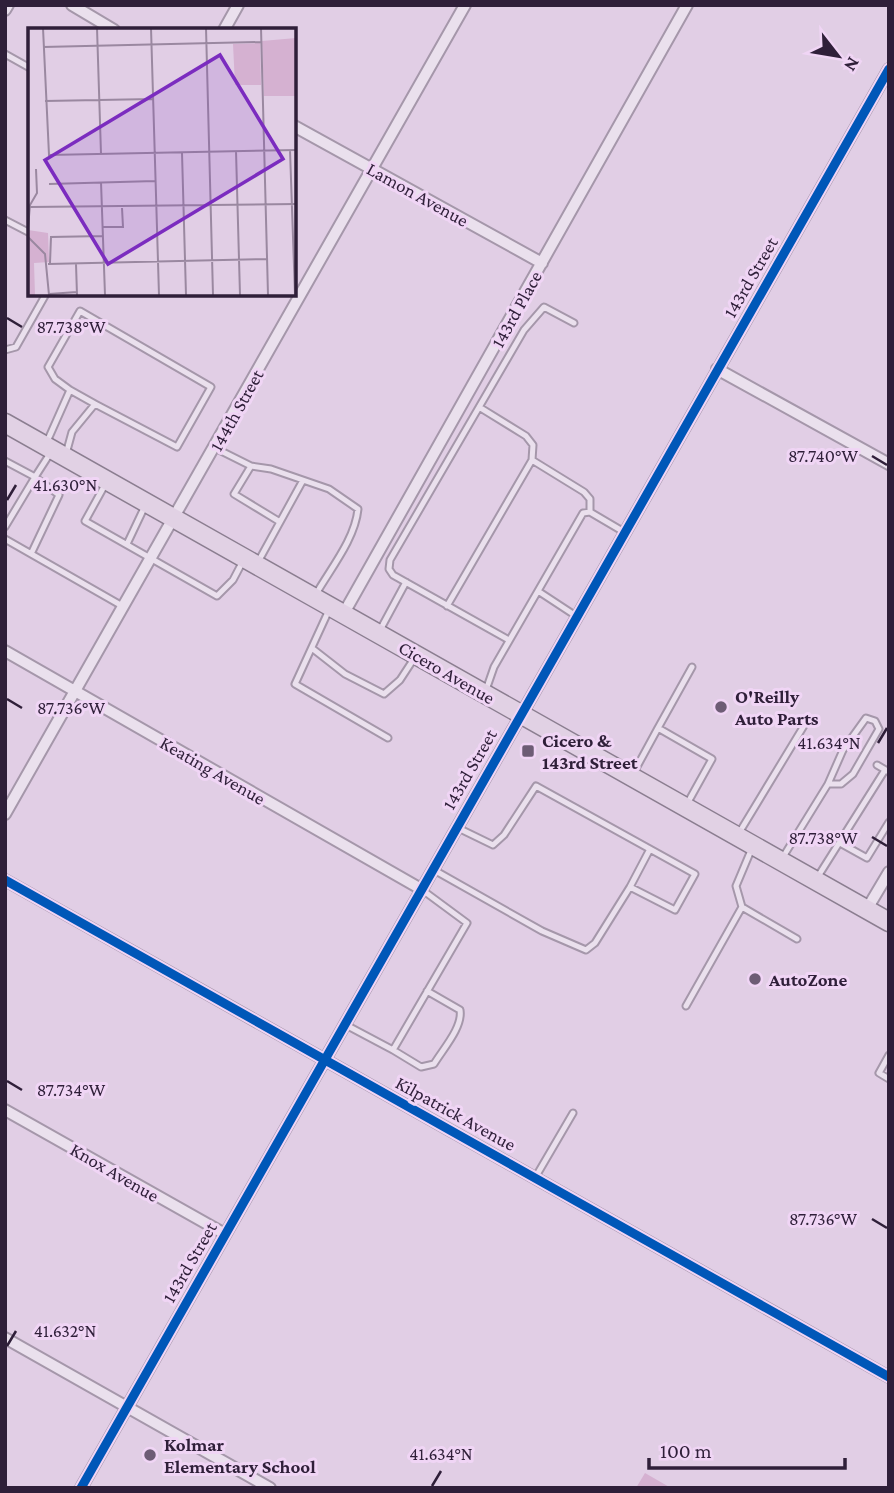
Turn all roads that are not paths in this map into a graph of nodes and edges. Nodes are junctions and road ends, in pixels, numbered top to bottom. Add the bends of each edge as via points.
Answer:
1 (8, 5) edge
2 (72, 5) edge
3 (238, 5) edge
4 (465, 5) edge
5 (687, 5) edge
6 (5, 10) edge
7 (106, 28) edge
8 (225, 28) edge
9 (5, 54) edge
10 (28, 67) edge
11 (889, 69) edge
12 (296, 127) edge
13 (373, 169) junction
14 (5, 220) edge
15 (28, 232) edge
16 (542, 263) junction
17 (45, 296) edge
18 (289, 296) edge
19 (298, 301) junction
20 (574, 323) dead end
21 (5, 351) edge
22 (717, 369) junction
23 (70, 390) junction
24 (94, 404) junction
25 (479, 407) junction
26 (5, 423) edge
27 (215, 448) junction
28 (55, 451) junction
29 (532, 460) junction
30 (5, 461) edge
31 (889, 464) edge
32 (251, 466) junction
33 (34, 477) junction
34 (107, 480) junction
35 (302, 482) junction
36 (147, 503) junction
37 (590, 512) junction
38 (175, 519) junction
39 (280, 522) junction
40 (5, 527) edge
41 (624, 533) junction
42 (5, 539) edge
43 (127, 544) junction
44 (31, 554) junction
45 (152, 559) junction
46 (251, 561) junction
47 (406, 582) junction
48 (538, 591) junction
49 (314, 596) junction
50 (447, 606) junction
51 (124, 607) junction
52 (337, 609) junction
53 (576, 616) junction
54 (378, 632) junction
55 (509, 640) junction
56 (313, 649) junction
57 (5, 651) edge
58 (417, 654) junction
59 (692, 667) dead end
60 (76, 692) junction
61 (484, 693) junction
62 (520, 713) junction
63 (805, 724) dead end
64 (658, 728) junction
65 (388, 737) dead end
66 (877, 765) dead end
67 (887, 771) edge
68 (631, 776) junction
69 (828, 784) junction
70 (685, 807) junction
71 (5, 814) edge
72 (889, 822) edge
73 (456, 827) junction
74 (737, 836) junction
75 (840, 843) junction
76 (753, 845) junction
77 (650, 849) junction
78 (780, 860) junction
79 (432, 869) junction
80 (889, 872) edge
81 (5, 880) edge
82 (816, 880) junction
83 (630, 887) junction
84 (421, 889) junction
85 (742, 907) junction
86 (867, 909) junction
87 (889, 922) edge
88 (797, 939) dead end
89 (427, 991) junction
90 (686, 1006) dead end
91 (344, 1024) junction
92 (393, 1050) junction
93 (889, 1055) edge
94 (324, 1059) junction
95 (889, 1079) edge
96 (5, 1110) edge
97 (573, 1113) dead end
98 (535, 1178) junction
99 (225, 1234) junction
100 (5, 1338) edge
101 (889, 1377) edge
102 (127, 1406) junction
103 (81, 1488) edge
104 (270, 1488) edge

1 - 6 street
2 - 7 street
3 - 8 street
4 - 13 street, 144th Street
5 - 16 street, 143rd Place
9 - 10 lane
11 - 22 street, 143rd Street
12 - 13 street, Lamon Avenue
13 - 16 street, Lamon Avenue
13 - 19 street, 144th Street
14 - 15 lane
16 - 52 street, 143rd Place
17 - 21 lane via 16,347
18 - 19 street
19 - 27 street, 144th Street
20 - 25 lane via 544,307 524,330
22 - 31 street
22 - 41 street, 143rd Street
23 - 24 lane
23 - 24 lane via 55,379 48,366 80,311 211,387 177,447
23 - 28 lane
24 - 28 lane
25 - 29 lane via 526,436 533,445
25 - 47 lane via 390,560 393,575
26 - 28 main road, Cicero Avenue
27 - 32 lane
27 - 38 street, 144th Street
28 - 33 lane
28 - 34 main road, Cicero Avenue
29 - 37 lane via 584,492 590,499
29 - 50 lane
30 - 33 lane
32 - 35 lane
32 - 39 lane via 234,494
33 - 40 lane
33 - 44 lane via 59,495
34 - 36 main road, Cicero Avenue
34 - 43 lane via 85,521
35 - 39 lane
35 - 49 lane via 330,489 358,509 349,538
36 - 38 main road, Cicero Avenue
36 - 43 lane
37 - 41 lane
37 - 48 lane via 583,513
38 - 45 street, 144th Street
38 - 46 main road, Cicero Avenue
39 - 46 lane
41 - 53 street, 143rd Street
42 - 44 lane
43 - 45 lane
44 - 51 lane
45 - 46 lane via 217,596
45 - 51 street, 144th Street
46 - 49 main road, Cicero Avenue
47 - 50 lane
47 - 54 lane
48 - 53 lane
48 - 55 lane
49 - 52 main road, Cicero Avenue
50 - 55 lane
51 - 60 street, 144th Street
52 - 54 main road, Cicero Avenue
52 - 56 lane
53 - 62 street, 143rd Street
54 - 58 main road, Cicero Avenue
55 - 61 lane
56 - 58 lane via 345,674 384,694
56 - 65 lane via 295,684
57 - 60 street, Keating Avenue
58 - 61 main road, Cicero Avenue
59 - 64 lane
60 - 71 street, 144th Street
60 - 84 street, Keating Avenue
61 - 62 main road, Cicero Avenue
62 - 68 main road, Cicero Avenue
62 - 73 street, 143rd Street
63 - 74 lane
64 - 68 lane
64 - 70 lane via 712,759
66 - 67 lane
67 - 75 lane
68 - 70 main road, Cicero Avenue
69 - 69 lane via 841,785 853,774 879,729 875,721 866,718 857,727
69 - 78 lane
70 - 74 main road, Cicero Avenue
72 - 75 lane via 867,858
73 - 77 lane via 493,845 536,786
73 - 79 street, 143rd Street
74 - 76 main road, Cicero Avenue
75 - 82 lane
76 - 78 main road, Cicero Avenue
76 - 85 lane via 736,886
77 - 83 lane
77 - 83 lane via 695,874 676,910
78 - 82 main road, Cicero Avenue
79 - 83 lane via 542,931 586,950
79 - 84 street, 143rd Street
80 - 86 street
81 - 94 street, Kilpatrick Avenue
82 - 86 main road, Cicero Avenue
84 - 89 lane via 467,923
84 - 91 street, 143rd Street
85 - 88 lane
85 - 90 lane
86 - 87 main road, Cicero Avenue
89 - 92 lane
89 - 92 lane via 460,1010 447,1043 434,1064 421,1067
91 - 92 lane
91 - 94 street, 143rd Street
93 - 95 lane via 879,1073
94 - 98 street, Kilpatrick Avenue
94 - 99 street, 143rd Street
96 - 99 street, Knox Avenue
97 - 98 lane
98 - 101 street, Kilpatrick Avenue
99 - 102 street, 143rd Street
100 - 102 street
102 - 103 street, 143rd Street
102 - 104 street

